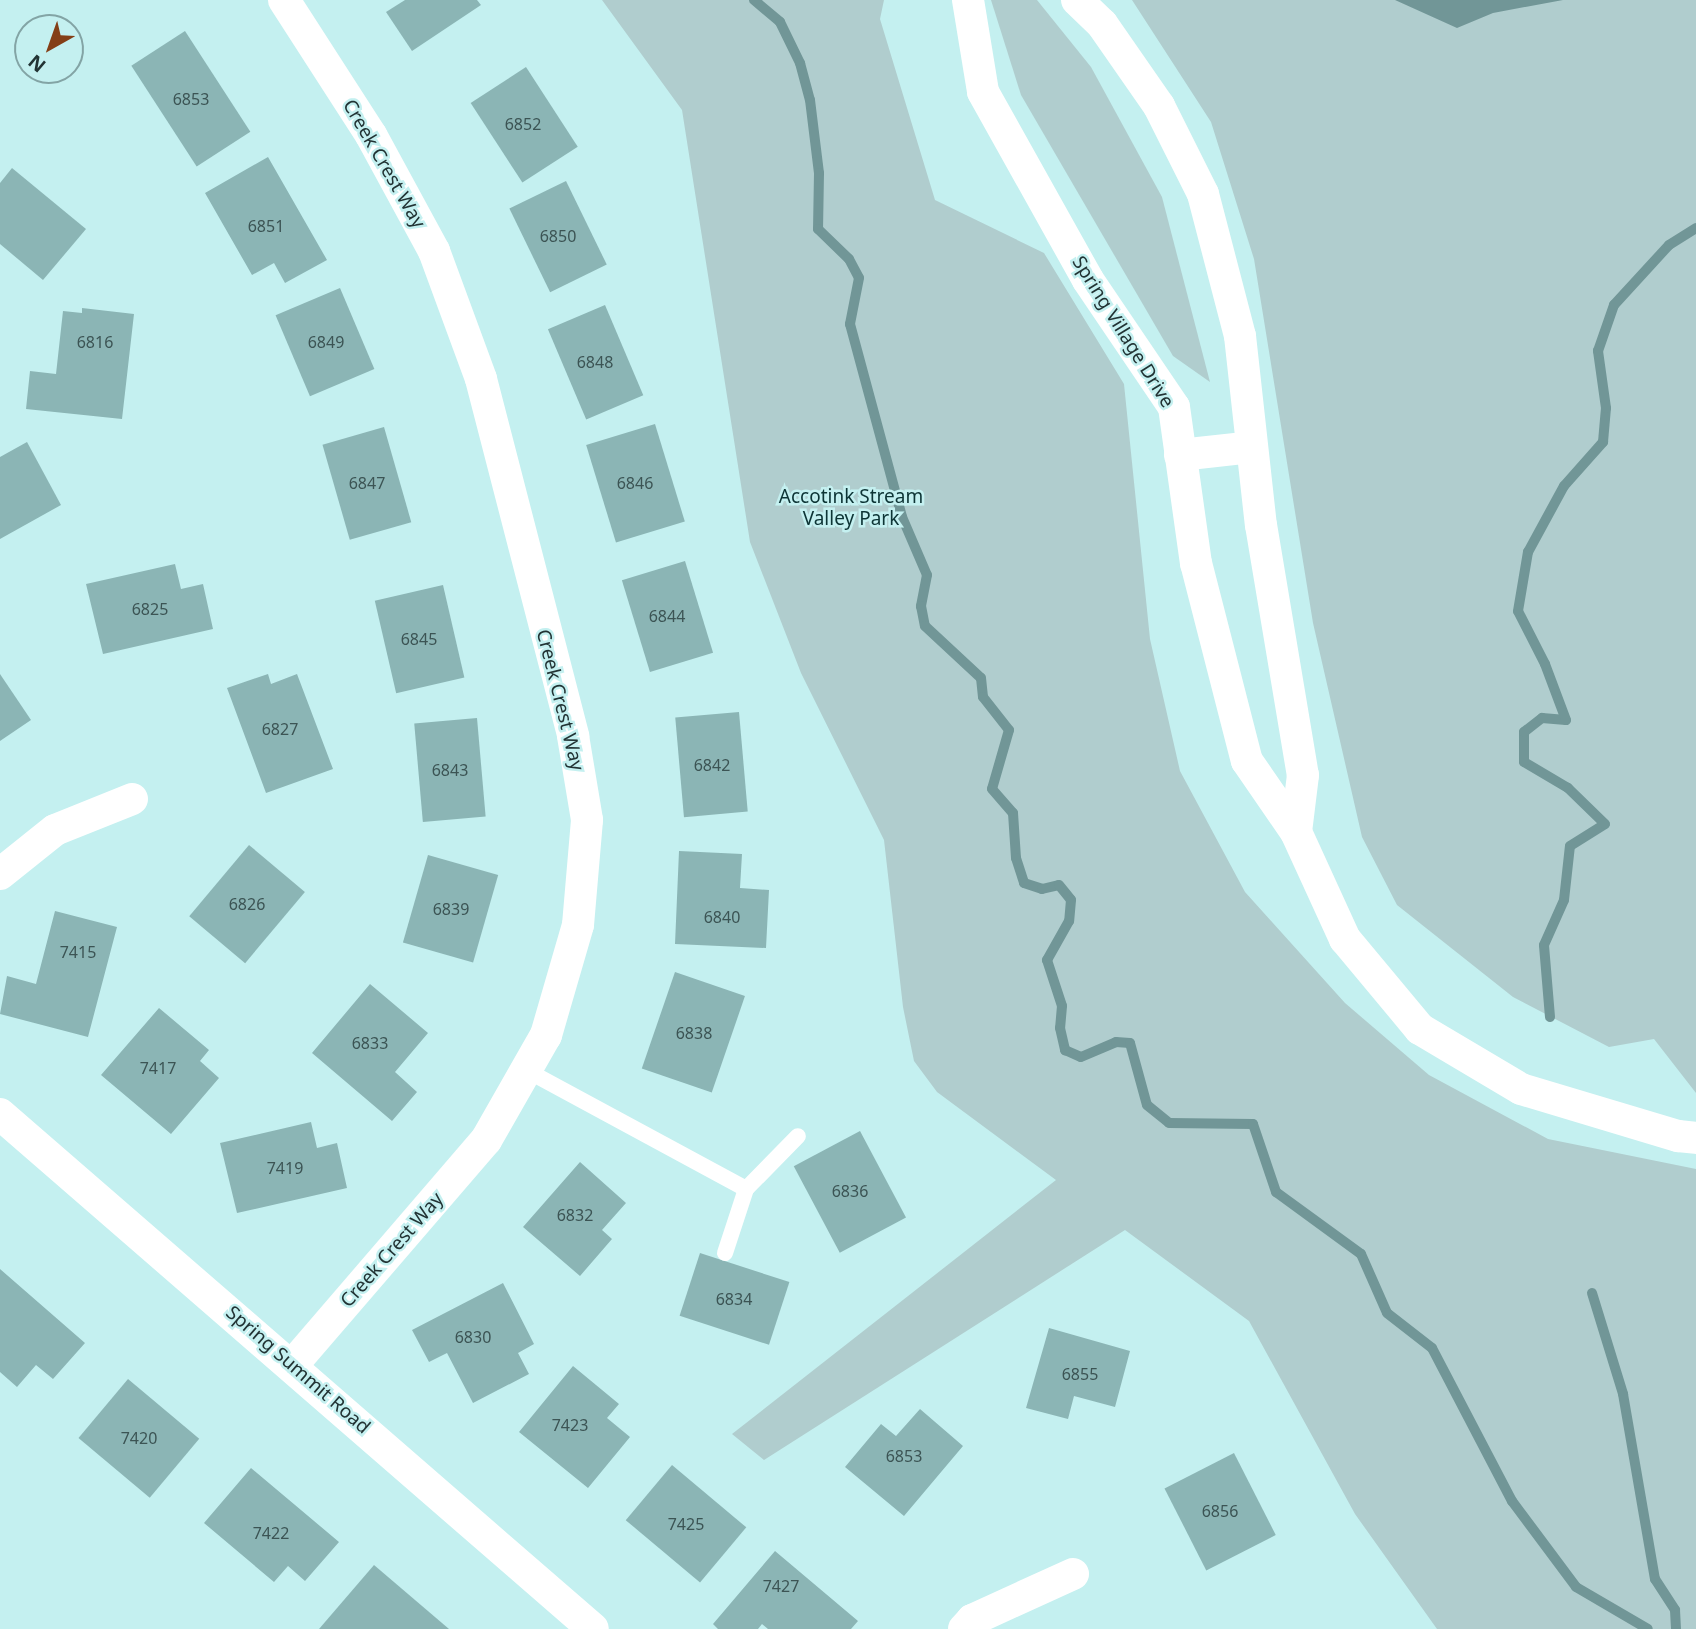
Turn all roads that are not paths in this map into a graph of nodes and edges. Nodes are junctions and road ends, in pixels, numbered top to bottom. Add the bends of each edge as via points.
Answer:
1 (284, 0) edge
2 (968, 0) edge
3 (1077, 0) edge
4 (1252, 447) junction
5 (1180, 455) junction
6 (132, 799) dead end
7 (1296, 832) junction
8 (0, 874) edge
9 (526, 1070) junction
10 (0, 1114) edge
11 (798, 1136) dead end
12 (1696, 1138) edge
13 (746, 1189) junction
14 (725, 1253) dead end
15 (293, 1364) junction
16 (1073, 1574) dead end
17 (593, 1629) edge
18 (964, 1629) edge

1 - 9 street, Creek Crest Way via 371,135 434,251 481,379 573,736 587,820 578,925 546,1035
2 - 5 street, Spring Village Drive via 984,92 1088,280 1174,407
3 - 4 street via 1102,24 1159,106 1203,194 1240,336
4 - 5 street
4 - 7 street via 1303,775
5 - 7 street, Spring Village Drive via 1196,563 1247,761
6 - 8 street via 55,830
7 - 12 street, Spring Village Drive via 1345,939 1420,1028 1521,1089
9 - 13 lane
9 - 15 street, Creek Crest Way via 486,1140
10 - 15 street, Spring Summit Road
11 - 13 lane
13 - 14 lane
15 - 17 street, Spring Summit Road
16 - 18 street via 972,1620

